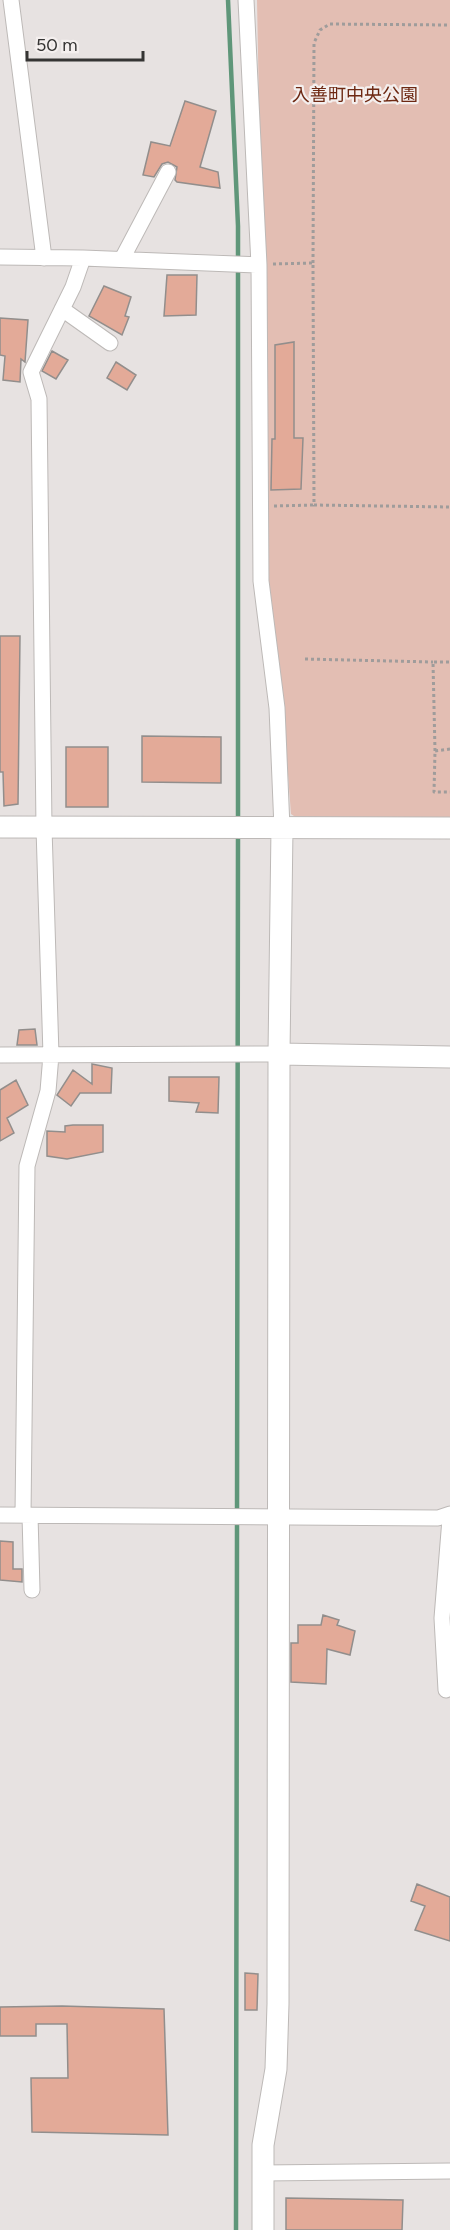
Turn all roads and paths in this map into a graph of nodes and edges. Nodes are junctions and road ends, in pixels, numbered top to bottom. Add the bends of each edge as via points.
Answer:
1 (11, 0) edge
2 (246, 0) edge
3 (450, 25) edge
4 (168, 172) dead end
5 (0, 257) edge
6 (44, 258) junction
7 (83, 258) junction
8 (122, 259) junction
9 (313, 263) junction
10 (260, 265) junction
11 (62, 309) junction
12 (110, 343) dead end
13 (314, 505) junction
14 (450, 507) edge
15 (273, 516) dead end
16 (305, 659) dead end
17 (433, 662) junction
18 (450, 662) edge
19 (450, 749) edge
20 (435, 751) junction
21 (450, 792) edge
22 (0, 827) edge
23 (44, 828) junction
24 (282, 828) junction
25 (450, 828) edge
26 (279, 1054) junction
27 (0, 1055) edge
28 (51, 1055) junction
29 (450, 1058) edge
30 (450, 1514) edge
31 (0, 1515) edge
32 (27, 1515) junction
33 (279, 1518) junction
34 (450, 1519) edge
35 (32, 1590) dead end
36 (446, 1690) dead end
37 (450, 2170) edge
38 (263, 2173) junction
39 (263, 2230) edge

1 - 6 street
2 - 10 street
3 - 9 path via 330,24 320,30 315,43
4 - 8 street
5 - 6 street
6 - 7 street
7 - 8 street
7 - 11 street
8 - 10 street
9 - 10 path
9 - 13 path
10 - 24 street via 261,581 277,708
11 - 12 street
11 - 23 street via 31,372 39,399
13 - 14 path
13 - 15 path via 272,506
16 - 17 path
17 - 18 path
17 - 20 path
19 - 20 path
20 - 21 path via 434,792
22 - 23 street
23 - 24 street
23 - 28 street
24 - 25 street
24 - 26 street
26 - 28 street
26 - 29 street
26 - 33 street
27 - 28 street
28 - 32 street via 48,1091 27,1166
30 - 33 street via 438,1518
31 - 32 street
32 - 33 street
32 - 35 street
33 - 38 street via 278,2004 276,2069 263,2145
34 - 36 street via 442,1618
37 - 38 street
38 - 39 street

